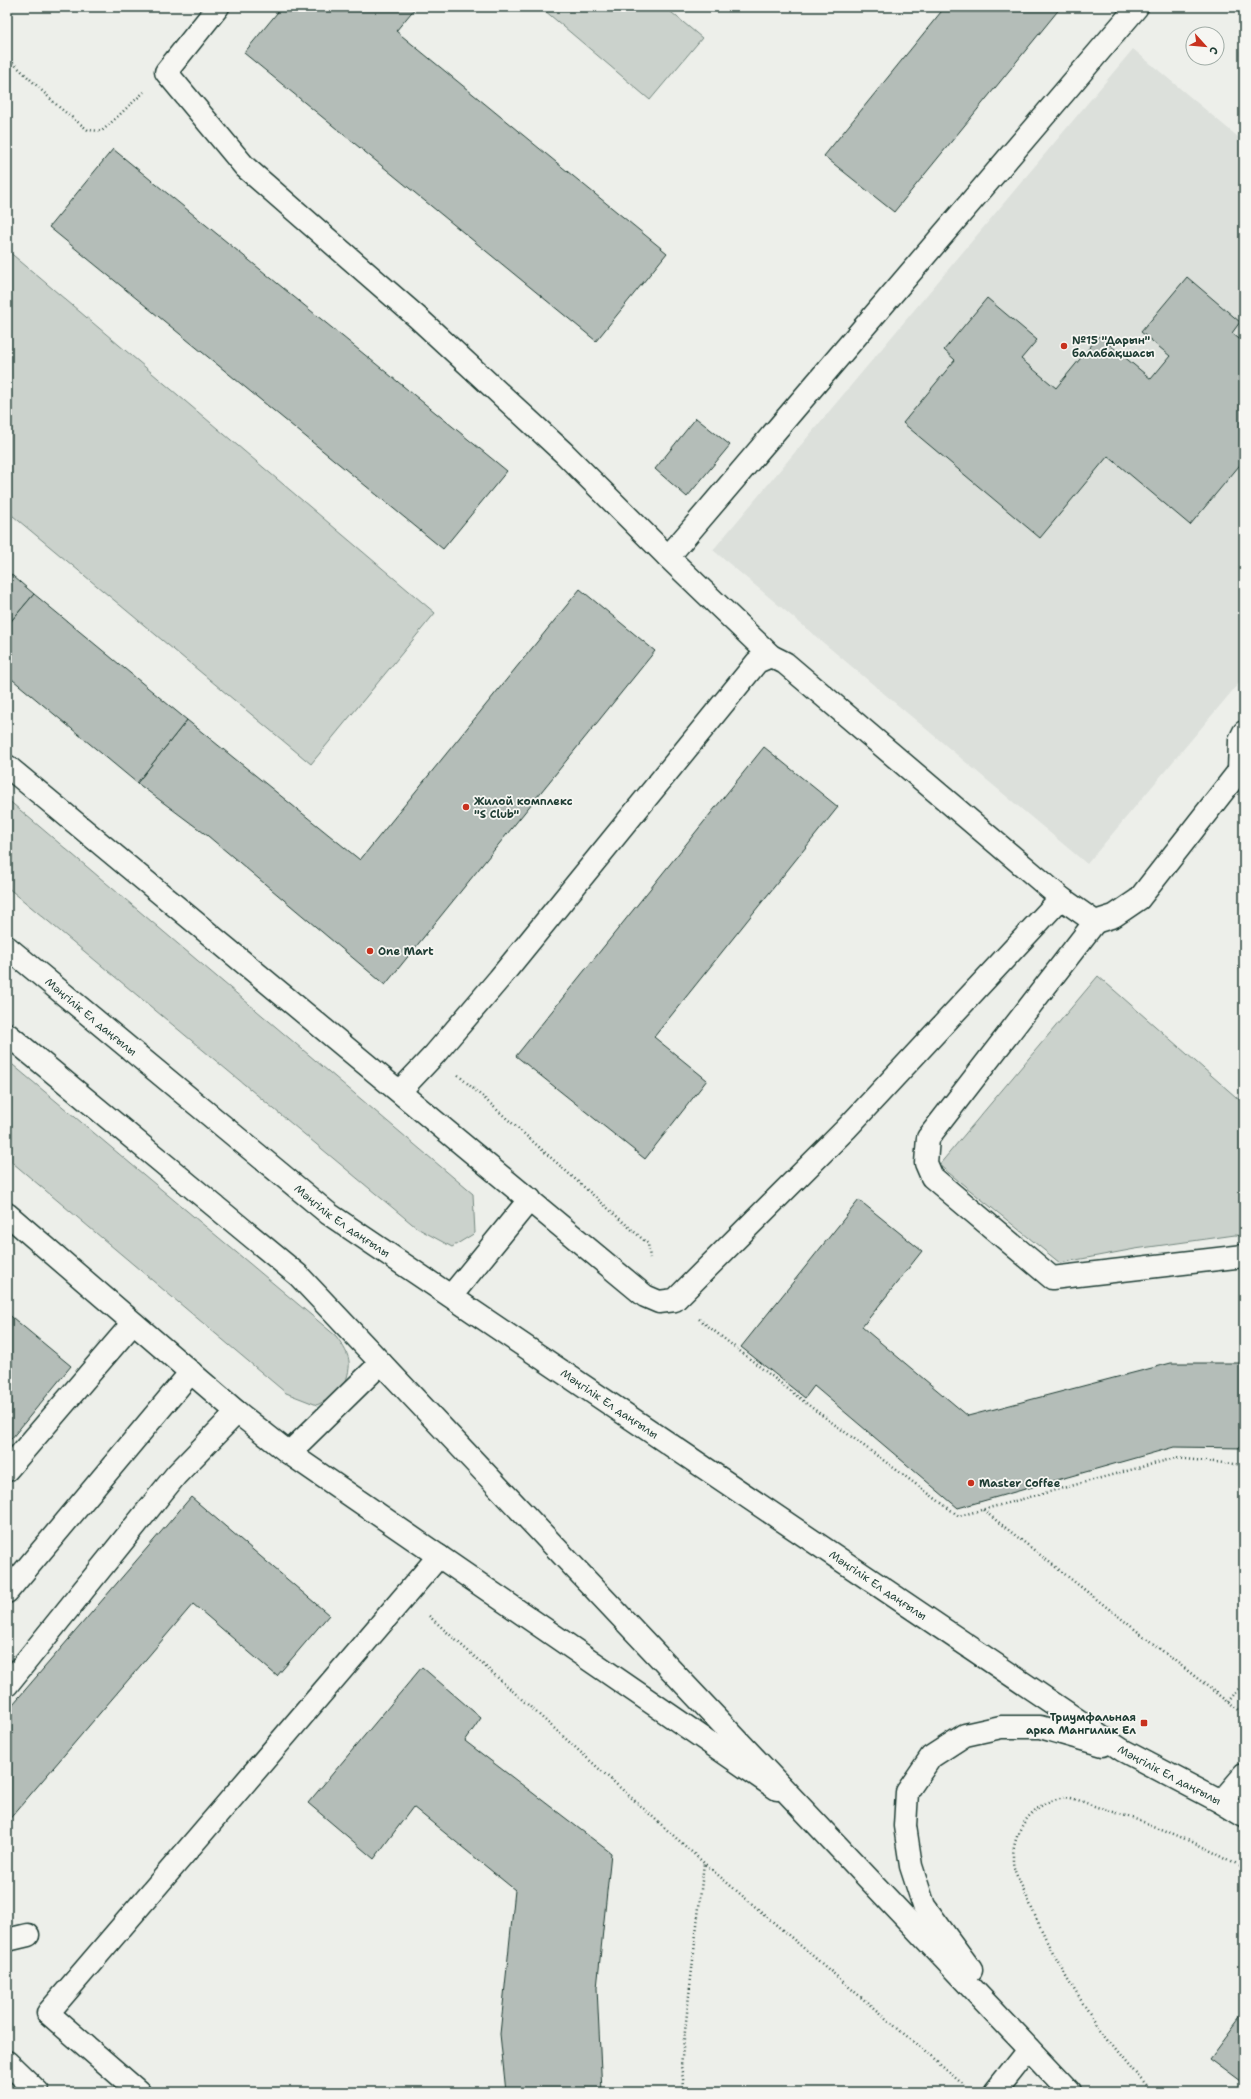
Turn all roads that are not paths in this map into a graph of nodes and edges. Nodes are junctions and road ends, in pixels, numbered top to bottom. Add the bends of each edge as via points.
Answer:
1 (218, 7) edge
2 (1137, 7) edge
3 (668, 557) junction
4 (771, 656) junction
5 (1244, 732) edge
6 (7, 766) edge
7 (1242, 773) edge
8 (1061, 898) junction
9 (1095, 922) junction
10 (7, 947) edge
11 (7, 1034) edge
12 (400, 1091) junction
13 (530, 1199) junction
14 (7, 1214) edge
15 (1244, 1256) edge
16 (451, 1296) junction
17 (134, 1323) junction
18 (381, 1363) junction
19 (191, 1372) junction
20 (237, 1412) junction
21 (289, 1453) junction
22 (7, 1470) edge
23 (439, 1556) junction
24 (7, 1592) edge
25 (7, 1685) edge
26 (1122, 1750) junction
27 (1244, 1775) edge
28 (796, 1802) junction
29 (1221, 1802) junction
30 (1244, 1816) edge
31 (28, 1935) dead end
32 (7, 1940) edge
33 (1029, 2049) junction
34 (7, 2062) edge
35 (38, 2092) edge
36 (139, 2092) edge
37 (995, 2092) edge
38 (1070, 2092) edge

1 - 3 main road via 166,72 245,167 428,327 564,453
2 - 3 main road
3 - 4 main road
4 - 8 main road via 785,663
4 - 12 main road via 757,662 504,972 435,1054
5 - 7 main road via 1240,740
6 - 12 main road
7 - 9 main road via 1139,899 1114,916
8 - 9 main road
8 - 13 main road via 846,1129 675,1300 659,1302 645,1296
9 - 15 main road via 928,1138 926,1163 932,1177 1052,1278
10 - 16 main road, Мәңгілік Ел даңғылы via 329,1214
11 - 18 main road via 298,1275
12 - 13 main road
13 - 16 main road
14 - 17 main road
16 - 26 main road, Мәңгілік Ел даңғылы
17 - 19 main road
17 - 22 main road
18 - 21 main road
18 - 28 main road
19 - 20 main road
19 - 24 main road
20 - 21 main road
20 - 25 main road via 176,1474
21 - 23 main road
23 - 28 main road
23 - 36 main road via 48,2013
26 - 29 main road, Мәңгілік Ел даңғылы
26 - 33 main road via 1040,1727 1001,1726 965,1734 931,1757 907,1792 905,1826 910,1866 924,1906
27 - 29 main road
28 - 33 main road
29 - 30 main road, Мәңгілік Ел даңғылы
31 - 32 main road
33 - 37 main road
33 - 38 main road
34 - 35 main road

